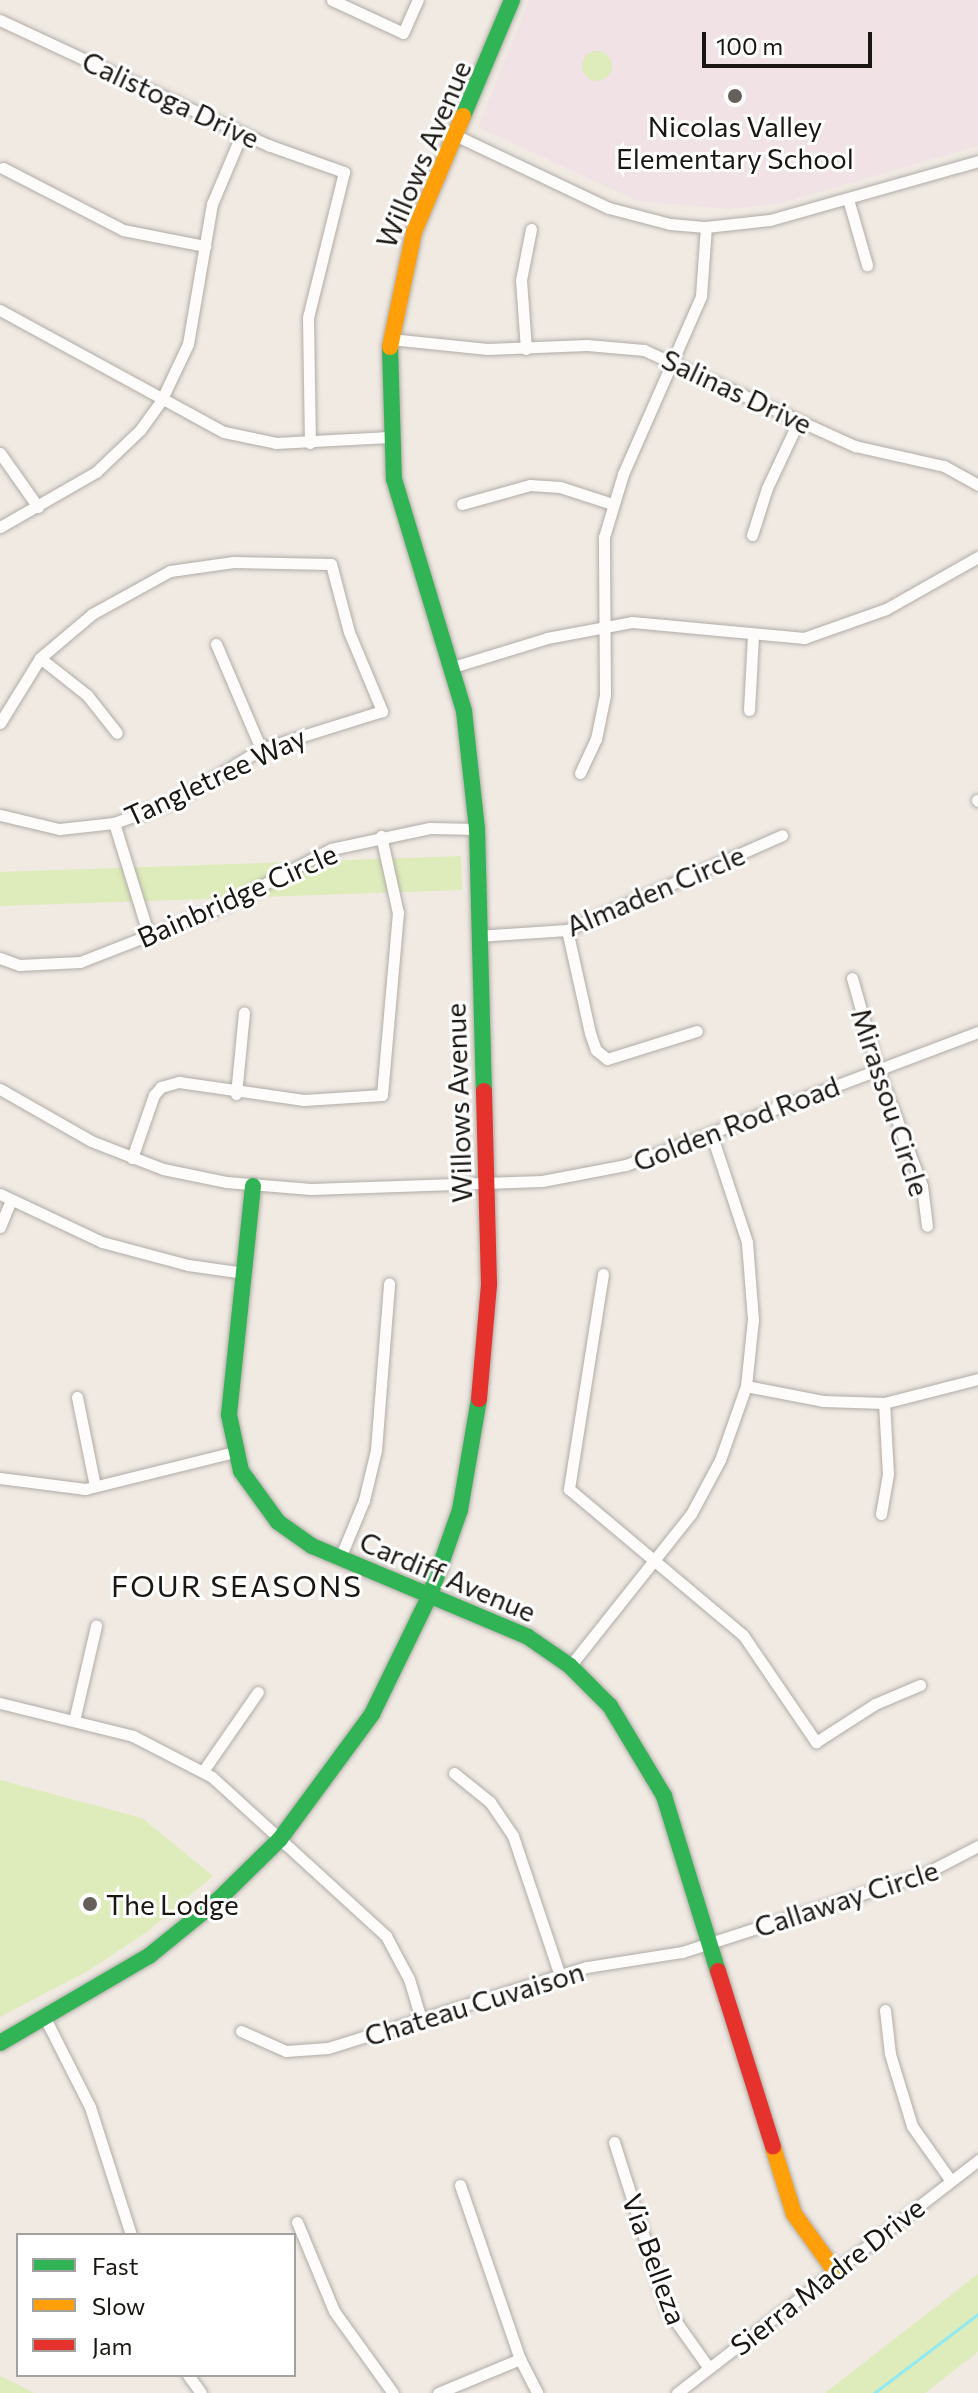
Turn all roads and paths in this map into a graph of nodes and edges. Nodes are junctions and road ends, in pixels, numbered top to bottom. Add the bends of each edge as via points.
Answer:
1 (332, 0) edge
2 (418, 0) edge
3 (512, 0) edge
4 (0, 20) edge
5 (242, 133) junction
6 (455, 135) junction
7 (978, 161) edge
8 (3, 168) dead end
9 (848, 199) junction
10 (706, 227) junction
11 (531, 229) dead end
12 (205, 246) junction
13 (867, 265) dead end
14 (0, 310) edge
15 (390, 339) junction
16 (526, 349) junction
17 (675, 360) junction
18 (161, 401) junction
19 (799, 420) junction
20 (389, 437) junction
21 (310, 443) junction
22 (0, 453) edge
23 (978, 485) edge
24 (462, 504) dead end
25 (612, 504) junction
26 (38, 507) junction
27 (0, 527) edge
28 (752, 535) dead end
29 (978, 557) edge
30 (603, 626) junction
31 (753, 636) junction
32 (216, 644) dead end
33 (40, 658) junction
34 (453, 667) junction
35 (749, 710) dead end
36 (0, 723) edge
37 (117, 733) dead end
38 (261, 749) junction
39 (580, 773) dead end
40 (0, 815) edge
41 (114, 823) junction
42 (477, 829) junction
43 (782, 835) dead end
44 (381, 836) junction
45 (567, 930) junction
46 (149, 936) junction
47 (477, 936) junction
48 (0, 958) edge
49 (852, 978) dead end
50 (244, 1012) dead end
51 (697, 1031) dead end
52 (978, 1032) edge
53 (878, 1070) junction
54 (0, 1089) edge
55 (236, 1094) junction
56 (711, 1133) junction
57 (132, 1158) junction
58 (487, 1182) junction
59 (253, 1186) junction
60 (6, 1197) edge
61 (927, 1226) dead end
62 (0, 1227) edge
63 (244, 1273) junction
64 (603, 1274) dead end
65 (389, 1284) dead end
66 (978, 1379) edge
67 (746, 1386) junction
68 (77, 1397) dead end
69 (884, 1403) junction
70 (234, 1452) junction
71 (0, 1478) edge
72 (95, 1486) junction
73 (881, 1514) dead end
74 (340, 1558) junction
75 (655, 1559) junction
76 (430, 1595) junction
77 (96, 1626) dead end
78 (570, 1666) junction
79 (920, 1685) dead end
80 (258, 1692) dead end
81 (0, 1703) edge
82 (74, 1721) junction
83 (203, 1771) junction
84 (454, 1773) dead end
85 (280, 1839) junction
86 (978, 1846) edge
87 (710, 1943) junction
88 (560, 1976) junction
89 (885, 2010) dead end
90 (421, 2019) junction
91 (46, 2020) junction
92 (241, 2031) dead end
93 (0, 2043) edge
94 (614, 2142) dead end
95 (978, 2160) edge
96 (951, 2181) junction
97 (460, 2185) dead end
98 (297, 2222) dead end
99 (130, 2233) edge
100 (835, 2271) junction
101 (520, 2359) junction
102 (709, 2368) junction
103 (393, 2393) edge
104 (438, 2393) edge
105 (537, 2393) edge
106 (677, 2393) edge

1 - 2 street via 403,33
3 - 6 street, Willows Avenue
4 - 5 street, Calistoga Drive
5 - 12 street via 219,181
5 - 21 street, Calistoga Drive via 344,172 308,318
6 - 10 street via 609,208
6 - 15 street, Willows Avenue via 414,232
7 - 9 street
8 - 12 street via 123,230
9 - 10 street via 770,220
9 - 13 street
10 - 17 street via 701,296
11 - 16 street via 521,280
12 - 18 street via 195,321
14 - 18 street
15 - 16 street, Salinas Drive
15 - 20 street, Willows Avenue
16 - 17 street, Salinas Drive via 619,347
17 - 19 street, Salinas Drive
17 - 25 street
18 - 21 street via 224,432 259,441
18 - 26 street via 107,462
19 - 23 street, Salinas Drive via 874,452 944,466
19 - 28 street
20 - 21 street
20 - 34 street, Willows Avenue via 404,522
22 - 26 street
24 - 25 street via 530,485 560,487
25 - 30 street via 600,572
26 - 27 street
29 - 31 street via 886,609 837,629 804,638
30 - 31 street via 675,625
30 - 34 street
30 - 39 street via 605,695 596,739
31 - 35 street
32 - 38 street
33 - 36 street
33 - 37 street via 87,695
33 - 38 street, Tangletree Way via 92,614 170,571 233,562 331,564 349,632 382,711
34 - 42 street, Willows Avenue via 472,759
38 - 41 street, Tangletree Way via 177,800
40 - 41 street, Tangletree Way via 59,829
41 - 46 street
42 - 44 street, Bainbridge Circle
42 - 47 street, Willows Avenue
43 - 45 street, Almaden Circle
44 - 46 street, Bainbridge Circle via 298,863 221,907
44 - 55 street via 398,913 382,1095 304,1100
45 - 47 street, Almaden Circle
45 - 51 street via 590,1033 596,1050 607,1059
46 - 48 street, Bainbridge Circle via 80,962 19,965
47 - 58 street, Willows Avenue
49 - 53 street, Mirassou Circle
50 - 55 street
52 - 53 street, Golden Rod Road
53 - 56 street, Golden Rod Road
53 - 61 street, Mirassou Circle via 922,1186
54 - 57 street, Golden Rod Road via 58,1124
55 - 57 street via 179,1082 161,1087
56 - 58 street, Golden Rod Road via 599,1173
56 - 67 street via 747,1242 753,1319
57 - 59 street, Golden Rod Road
58 - 59 street, Golden Rod Road
58 - 76 street, Willows Avenue via 489,1284 481,1390 460,1510
59 - 63 street, Cardiff Avenue
60 - 62 street
60 - 63 street via 102,1242 188,1265
63 - 70 street, Cardiff Avenue via 229,1415
64 - 75 street via 569,1489
65 - 74 street via 376,1450 364,1500
66 - 69 street
67 - 69 street via 823,1401
67 - 75 street via 707,1488
68 - 72 street
69 - 73 street via 888,1474
70 - 72 street
70 - 74 street, Cardiff Avenue via 241,1471 278,1522
71 - 72 street via 45,1487
74 - 76 street, Cardiff Avenue
75 - 78 street
75 - 79 street via 743,1635 816,1742 875,1704
76 - 78 street, Cardiff Avenue via 528,1637
76 - 85 street, Willows Avenue via 372,1714
77 - 82 street
78 - 87 street, Cardiff Avenue via 610,1706 650,1765
80 - 83 street
81 - 82 street
82 - 83 street via 133,1736
83 - 85 street
84 - 88 street via 490,1802 513,1836
85 - 90 street via 386,1936 409,1979
85 - 91 street, Willows Avenue via 188,1928
86 - 87 street, Callaway Circle via 924,1874
87 - 88 street, Chateau Cuvaison
87 - 100 street, Cardiff Avenue via 794,2214
88 - 90 street, Chateau Cuvaison
89 - 96 street via 890,2054 912,2126
90 - 92 street, Chateau Cuvaison via 306,2051 272,2048
91 - 93 street, Willows Avenue
91 - 99 street via 90,2107
94 - 102 street, Via Belleza via 667,2309
95 - 96 street, Sierra Madre Drive
96 - 100 street, Sierra Madre Drive
97 - 101 street
98 - 103 street via 334,2311
100 - 102 street, Sierra Madre Drive
101 - 104 street
101 - 105 street
102 - 106 street, Sierra Madre Drive

